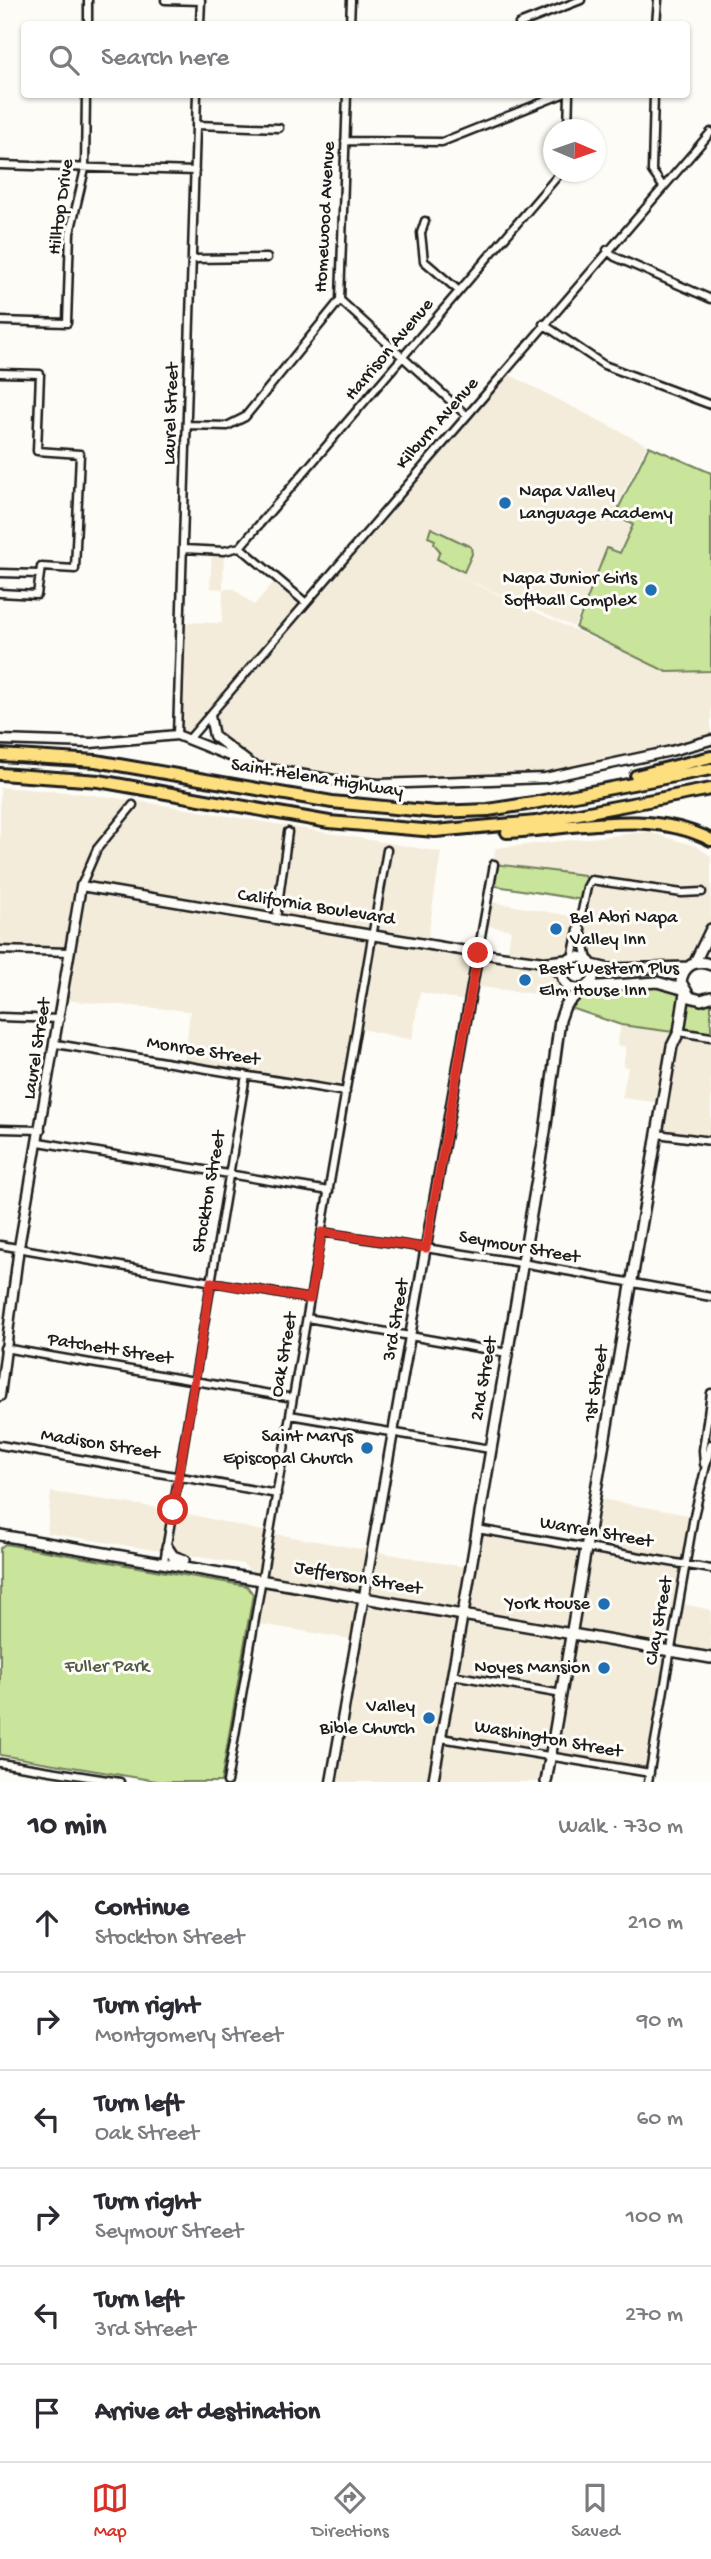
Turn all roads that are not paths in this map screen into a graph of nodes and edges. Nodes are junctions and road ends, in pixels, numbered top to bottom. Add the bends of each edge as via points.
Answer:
1 (89, 0) edge
2 (165, 0) edge
3 (201, 0) edge
4 (351, 0) edge
5 (582, 0) edge
6 (657, 0) edge
7 (88, 21) edge
8 (200, 21) edge
9 (350, 21) edge
10 (527, 21) edge
11 (656, 21) edge
12 (86, 98) edge
13 (197, 98) edge
14 (347, 98) edge
15 (553, 98) edge
16 (569, 98) edge
17 (654, 98) edge
18 (568, 119) edge
19 (197, 125) junction
20 (279, 128) dead end
21 (711, 132) edge
22 (345, 142) junction
23 (0, 165) edge
24 (85, 169) junction
25 (195, 171) junction
26 (552, 182) edge
27 (662, 185) junction
28 (425, 221) dead end
29 (607, 250) junction
30 (267, 258) dead end
31 (192, 259) junction
32 (459, 291) junction
33 (711, 299) edge
34 (340, 300) junction
35 (0, 321) edge
36 (543, 324) junction
37 (402, 359) junction
38 (0, 373) edge
39 (711, 405) edge
40 (466, 415) junction
41 (187, 425) junction
42 (240, 547) junction
43 (183, 549) junction
44 (0, 573) edge
45 (40, 574) junction
46 (0, 593) edge
47 (305, 602) junction
48 (209, 716) junction
49 (177, 735) junction
50 (190, 738) junction
51 (0, 740) edge
52 (711, 740) edge
53 (0, 755) edge
54 (711, 758) edge
55 (257, 767) junction
56 (711, 769) edge
57 (0, 774) edge
58 (711, 789) edge
59 (533, 803) junction
60 (133, 805) dead end
61 (382, 829) junction
62 (288, 832) dead end
63 (711, 840) edge
64 (387, 850) dead end
65 (494, 864) dead end
66 (81, 886) junction
67 (702, 892) dead end
68 (276, 919) junction
69 (580, 928) junction
70 (711, 929) edge
71 (373, 935) junction
72 (0, 950) edge
73 (69, 953) junction
74 (478, 953) junction
75 (571, 959) junction
76 (544, 962) junction
77 (590, 963) junction
78 (692, 965) junction
79 (711, 965) edge
80 (563, 976) junction
81 (584, 987) junction
82 (684, 991) junction
83 (711, 997) edge
84 (0, 1017) edge
85 (60, 1018) junction
86 (679, 1032) junction
87 (711, 1037) edge
88 (56, 1044) junction
89 (246, 1075) junction
90 (346, 1092) junction
91 (0, 1129) edge
92 (41, 1130) junction
93 (657, 1134) junction
94 (711, 1141) edge
95 (39, 1142) junction
96 (229, 1173) junction
97 (329, 1192) junction
98 (322, 1232) junction
99 (0, 1245) edge
100 (19, 1247) junction
101 (426, 1248) junction
102 (522, 1263) junction
103 (211, 1282) junction
104 (631, 1285) junction
105 (711, 1297) edge
106 (310, 1299) junction
107 (307, 1318) junction
108 (410, 1337) junction
109 (4, 1348) junction
110 (507, 1353) junction
111 (195, 1379) junction
112 (711, 1393) edge
113 (0, 1396) edge
114 (293, 1398) junction
115 (290, 1415) junction
116 (393, 1432) junction
117 (711, 1444) edge
118 (0, 1445) edge
119 (490, 1449) junction
120 (704, 1466) junction
121 (178, 1475) junction
122 (277, 1494) junction
123 (477, 1529) junction
124 (0, 1535) edge
125 (167, 1547) junction
126 (587, 1548) junction
127 (164, 1562) junction
128 (685, 1565) junction
129 (207, 1569) junction
130 (711, 1569) edge
131 (261, 1580) junction
132 (364, 1598) junction
133 (463, 1614) junction
134 (572, 1634) junction
135 (671, 1651) junction
136 (711, 1658) edge
137 (452, 1675) junction
138 (562, 1694) junction
139 (441, 1738) junction
140 (550, 1757) junction
141 (0, 1763) edge
142 (650, 1773) junction
143 (120, 1782) edge
144 (227, 1782) edge
145 (331, 1782) edge
146 (433, 1782) edge
147 (546, 1782) edge
148 (648, 1782) edge

1 - 7 street
2 - 3 street
3 - 8 street
4 - 9 street
5 - 10 street
6 - 11 street
12 - 24 street, Hilltop Drive
13 - 19 street, Laurel Street
14 - 22 street, Homewood Avenue
15 - 22 street via 442,142
16 - 18 street
17 - 27 street via 652,172
19 - 20 street
19 - 25 street, Laurel Street
21 - 27 street, Kilburn Avenue
22 - 34 street, Homewood Avenue
23 - 24 street
24 - 25 street
24 - 35 street, Hilltop Drive via 70,233 67,323
25 - 31 street, Laurel Street
26 - 32 street, Harrison Avenue
27 - 29 street, Kilburn Avenue
28 - 32 street via 421,233 424,261
29 - 33 street
29 - 36 street, Kilburn Avenue
30 - 31 street
31 - 41 street, Laurel Street
32 - 37 street, Harrison Avenue
34 - 37 street
34 - 41 street, Homewood Avenue via 245,417 227,426
36 - 39 street via 604,365
36 - 40 street, Kilburn Avenue
37 - 40 street
37 - 42 street, Harrison Avenue
38 - 45 street via 40,374 37,451 80,454 75,569 41,567
40 - 47 street, Kilburn Avenue
41 - 43 street, Laurel Street
42 - 43 street
42 - 47 street
43 - 49 street, Laurel Street
44 - 45 street
45 - 46 street via 37,595
47 - 48 street, Kilburn Avenue
48 - 50 street, Kilburn Avenue
48 - 55 street via 214,736
49 - 50 street
49 - 51 street via 91,743
50 - 55 street
52 - 55 street via 572,773 517,780 362,783
53 - 59 highway, Saint Helena Highway via 128,766 384,809 488,810
54 - 59 highway
56 - 59 highway, Saint Helena Highway
57 - 61 highway, Saint Helena Highway via 99,781
58 - 61 highway, Saint Helena Highway via 500,827
60 - 66 street, Laurel Street via 97,849
61 - 63 highway via 451,836 648,822
62 - 68 street
64 - 71 street, Oak Street
65 - 74 street, 3rd Street
66 - 68 street, California Boulevard
66 - 73 street, Laurel Street
67 - 69 street via 596,879 587,887
68 - 71 street, California Boulevard
69 - 75 street
69 - 77 street
70 - 78 main road
71 - 74 street, California Boulevard
71 - 90 street, Oak Street
72 - 73 street
73 - 85 street, Laurel Street
74 - 76 street, California Boulevard
74 - 101 street, 3rd Street
75 - 76 street, California Boulevard
75 - 77 main road
75 - 80 main road
76 - 80 street, California Boulevard
77 - 78 main road via 609,970
77 - 81 main road via 593,976
78 - 79 main road
78 - 82 main road, 1st Street via 682,976
80 - 81 main road via 568,985
81 - 82 main road via 657,982
81 - 102 main road, 2nd Street via 565,1006 560,1020
82 - 83 main road via 695,1000
82 - 86 main road, 1st Street
84 - 85 street
85 - 88 street, Laurel Street
86 - 87 street
86 - 93 main road, 1st Street via 672,1046
88 - 89 street, Monroe Street
88 - 92 street, Laurel Street
89 - 90 street, Monroe Street
89 - 96 street, Stockton Street
90 - 97 street, Oak Street
91 - 92 street
92 - 95 street, Laurel Street
93 - 94 street
93 - 104 main road, 1st Street
95 - 96 street
95 - 100 street, Laurel Street
96 - 97 street
96 - 103 street, Stockton Street
97 - 98 street, Oak Street
98 - 101 street, Seymour Street
98 - 106 street, Oak Street
99 - 100 street
100 - 103 street
100 - 109 street, Laurel Street
101 - 102 street, Seymour Street
101 - 108 street, 3rd Street
102 - 104 street, Seymour Street
102 - 110 main road, 2nd Street
103 - 106 street
103 - 111 street, Stockton Street
104 - 105 street, Seymour Street
104 - 126 main road, 1st Street
106 - 107 street, Oak Street
107 - 108 street
107 - 114 street, Oak Street
108 - 110 street
108 - 116 street, 3rd Street
109 - 111 street, Patchett Street
109 - 113 street, Laurel Street
110 - 119 main road, 2nd Street
111 - 114 street, Patchett Street
111 - 121 street, Stockton Street
112 - 120 street
114 - 115 street, Oak Street
115 - 116 street
115 - 122 street, Oak Street
116 - 119 street
116 - 132 street, 3rd Street
117 - 120 street
118 - 121 street, Madison Street
119 - 123 main road, 2nd Street
120 - 128 street, Clay Street
121 - 122 street, Madison Street
121 - 125 street, Stockton Street
122 - 131 street, Oak Street
123 - 126 street, Warren Street
123 - 133 main road, 2nd Street
124 - 127 main road, Jefferson Street
125 - 127 street, Stockton Street
125 - 129 main road via 178,1560 202,1563
126 - 128 street, Warren Street
126 - 134 main road, 1st Street
127 - 129 main road, Jefferson Street
128 - 130 street, Warren Street
128 - 135 street, Clay Street
129 - 131 main road, Jefferson Street
131 - 132 main road, Jefferson Street
131 - 144 street, Oak Street
132 - 133 main road, Jefferson Street
132 - 145 street, 3rd Street
133 - 134 main road, Jefferson Street
133 - 137 street, 2nd Street
134 - 135 main road, Jefferson Street
134 - 138 main road, 1st Street
135 - 136 main road, Jefferson Street
135 - 142 street, Clay Street
137 - 138 street
137 - 139 street, 2nd Street
138 - 140 main road, 1st Street
139 - 140 street, Washington Street
139 - 146 street, 2nd Street
140 - 142 street, Washington Street
140 - 147 main road, 1st Street
141 - 143 street
142 - 148 street, Clay Street

